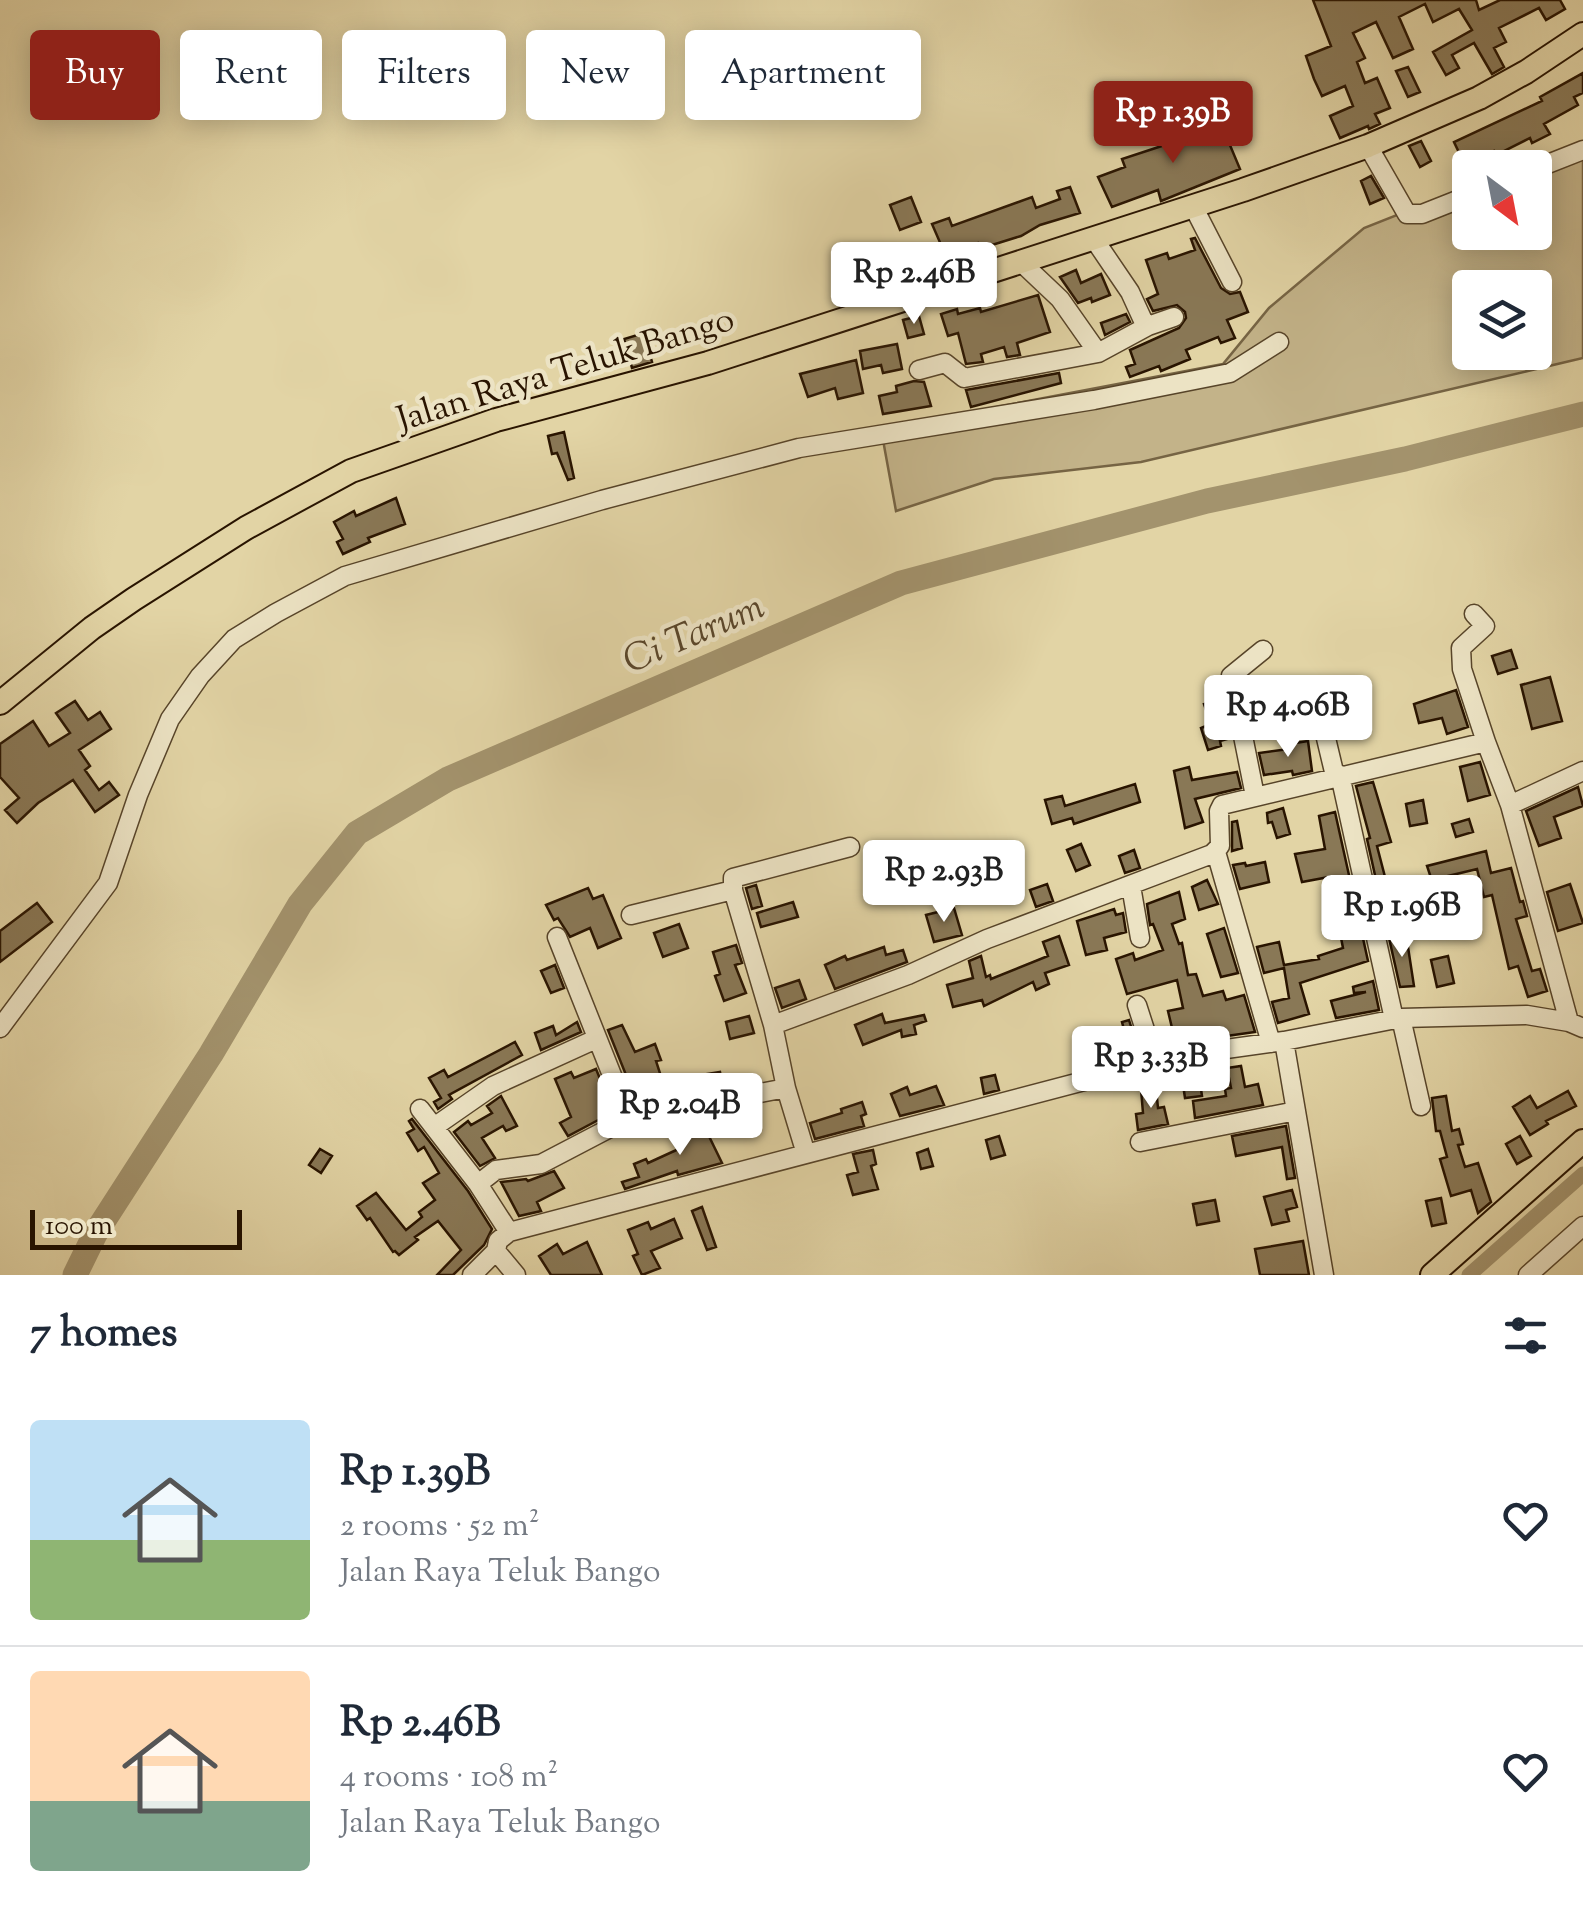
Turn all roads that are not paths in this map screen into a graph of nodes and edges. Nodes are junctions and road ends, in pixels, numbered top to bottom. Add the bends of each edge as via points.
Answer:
1 (1583, 34) edge
2 (1368, 146) junction
3 (1583, 150) edge
4 (1552, 162) edge
5 (1452, 202) edge
6 (1193, 206) junction
7 (1094, 239) junction
8 (1022, 263) junction
9 (1232, 282) dead end
10 (1174, 317) dead end
11 (1146, 327) junction
12 (1279, 342) dead end
13 (1098, 353) junction
14 (919, 370) dead end
15 (1474, 614) dead end
16 (1262, 650) dead end
17 (0, 703) edge
18 (1240, 726) junction
19 (1486, 742) junction
20 (1583, 772) edge
21 (1337, 776) junction
22 (1255, 796) junction
23 (1510, 805) junction
24 (850, 848) dead end
25 (1216, 852) junction
26 (1131, 886) junction
27 (734, 890) junction
28 (631, 915) dead end
29 (556, 937) dead end
30 (1140, 938) dead end
31 (1136, 1005) dead end
32 (1398, 1018) junction
33 (773, 1025) junction
34 (1576, 1025) edge
35 (0, 1028) edge
36 (596, 1038) junction
37 (1277, 1042) junction
38 (1155, 1061) junction
39 (786, 1088) junction
40 (1421, 1106) dead end
41 (420, 1109) dead end
42 (1296, 1110) junction
43 (629, 1118) junction
44 (434, 1127) junction
45 (1140, 1142) dead end
46 (1583, 1142) edge
47 (806, 1154) junction
48 (478, 1184) junction
49 (1583, 1226) edge
50 (509, 1232) junction
51 (496, 1251) junction
52 (472, 1275) edge
53 (516, 1275) edge
54 (1324, 1275) edge
55 (1432, 1275) edge
56 (1528, 1275) edge

1 - 2 main road, Jalan Raya Teluk Bango via 1480,98
2 - 5 street via 1407,214
2 - 6 main road, Jalan Raya Teluk Bango
3 - 4 street
6 - 7 main road, Jalan Raya Teluk Bango
6 - 9 street
7 - 8 main road, Jalan Raya Teluk Bango
7 - 11 street
8 - 13 street via 1060,299
8 - 17 main road, Jalan Raya Teluk Bango via 708,363 496,420 351,470 134,599
10 - 11 street
11 - 13 street
12 - 35 street via 1230,372 798,448 602,500 345,576 276,613 234,639 170,719 108,883
13 - 14 street via 964,378 945,364
15 - 19 street via 1484,627 1460,653
16 - 18 street via 1231,676
18 - 21 street via 1320,713
18 - 22 street
19 - 21 street
19 - 23 street
20 - 23 street
21 - 22 street
21 - 32 street
22 - 25 street via 1220,807
23 - 34 street
24 - 27 street via 737,875
25 - 26 street
25 - 37 street
26 - 30 street
26 - 33 street
27 - 28 street
27 - 33 street
29 - 36 street
31 - 38 street
32 - 34 street via 1510,1014
32 - 37 street
32 - 40 street
33 - 39 street
36 - 43 street
36 - 44 street via 493,1086
37 - 38 street
37 - 42 street
38 - 47 street
39 - 43 street
39 - 47 street
41 - 44 street
42 - 45 street
42 - 54 street
43 - 48 street via 541,1164 496,1170
44 - 48 street
46 - 55 main road
47 - 50 street
48 - 50 street
49 - 56 street
50 - 51 street
51 - 52 street
51 - 53 street

